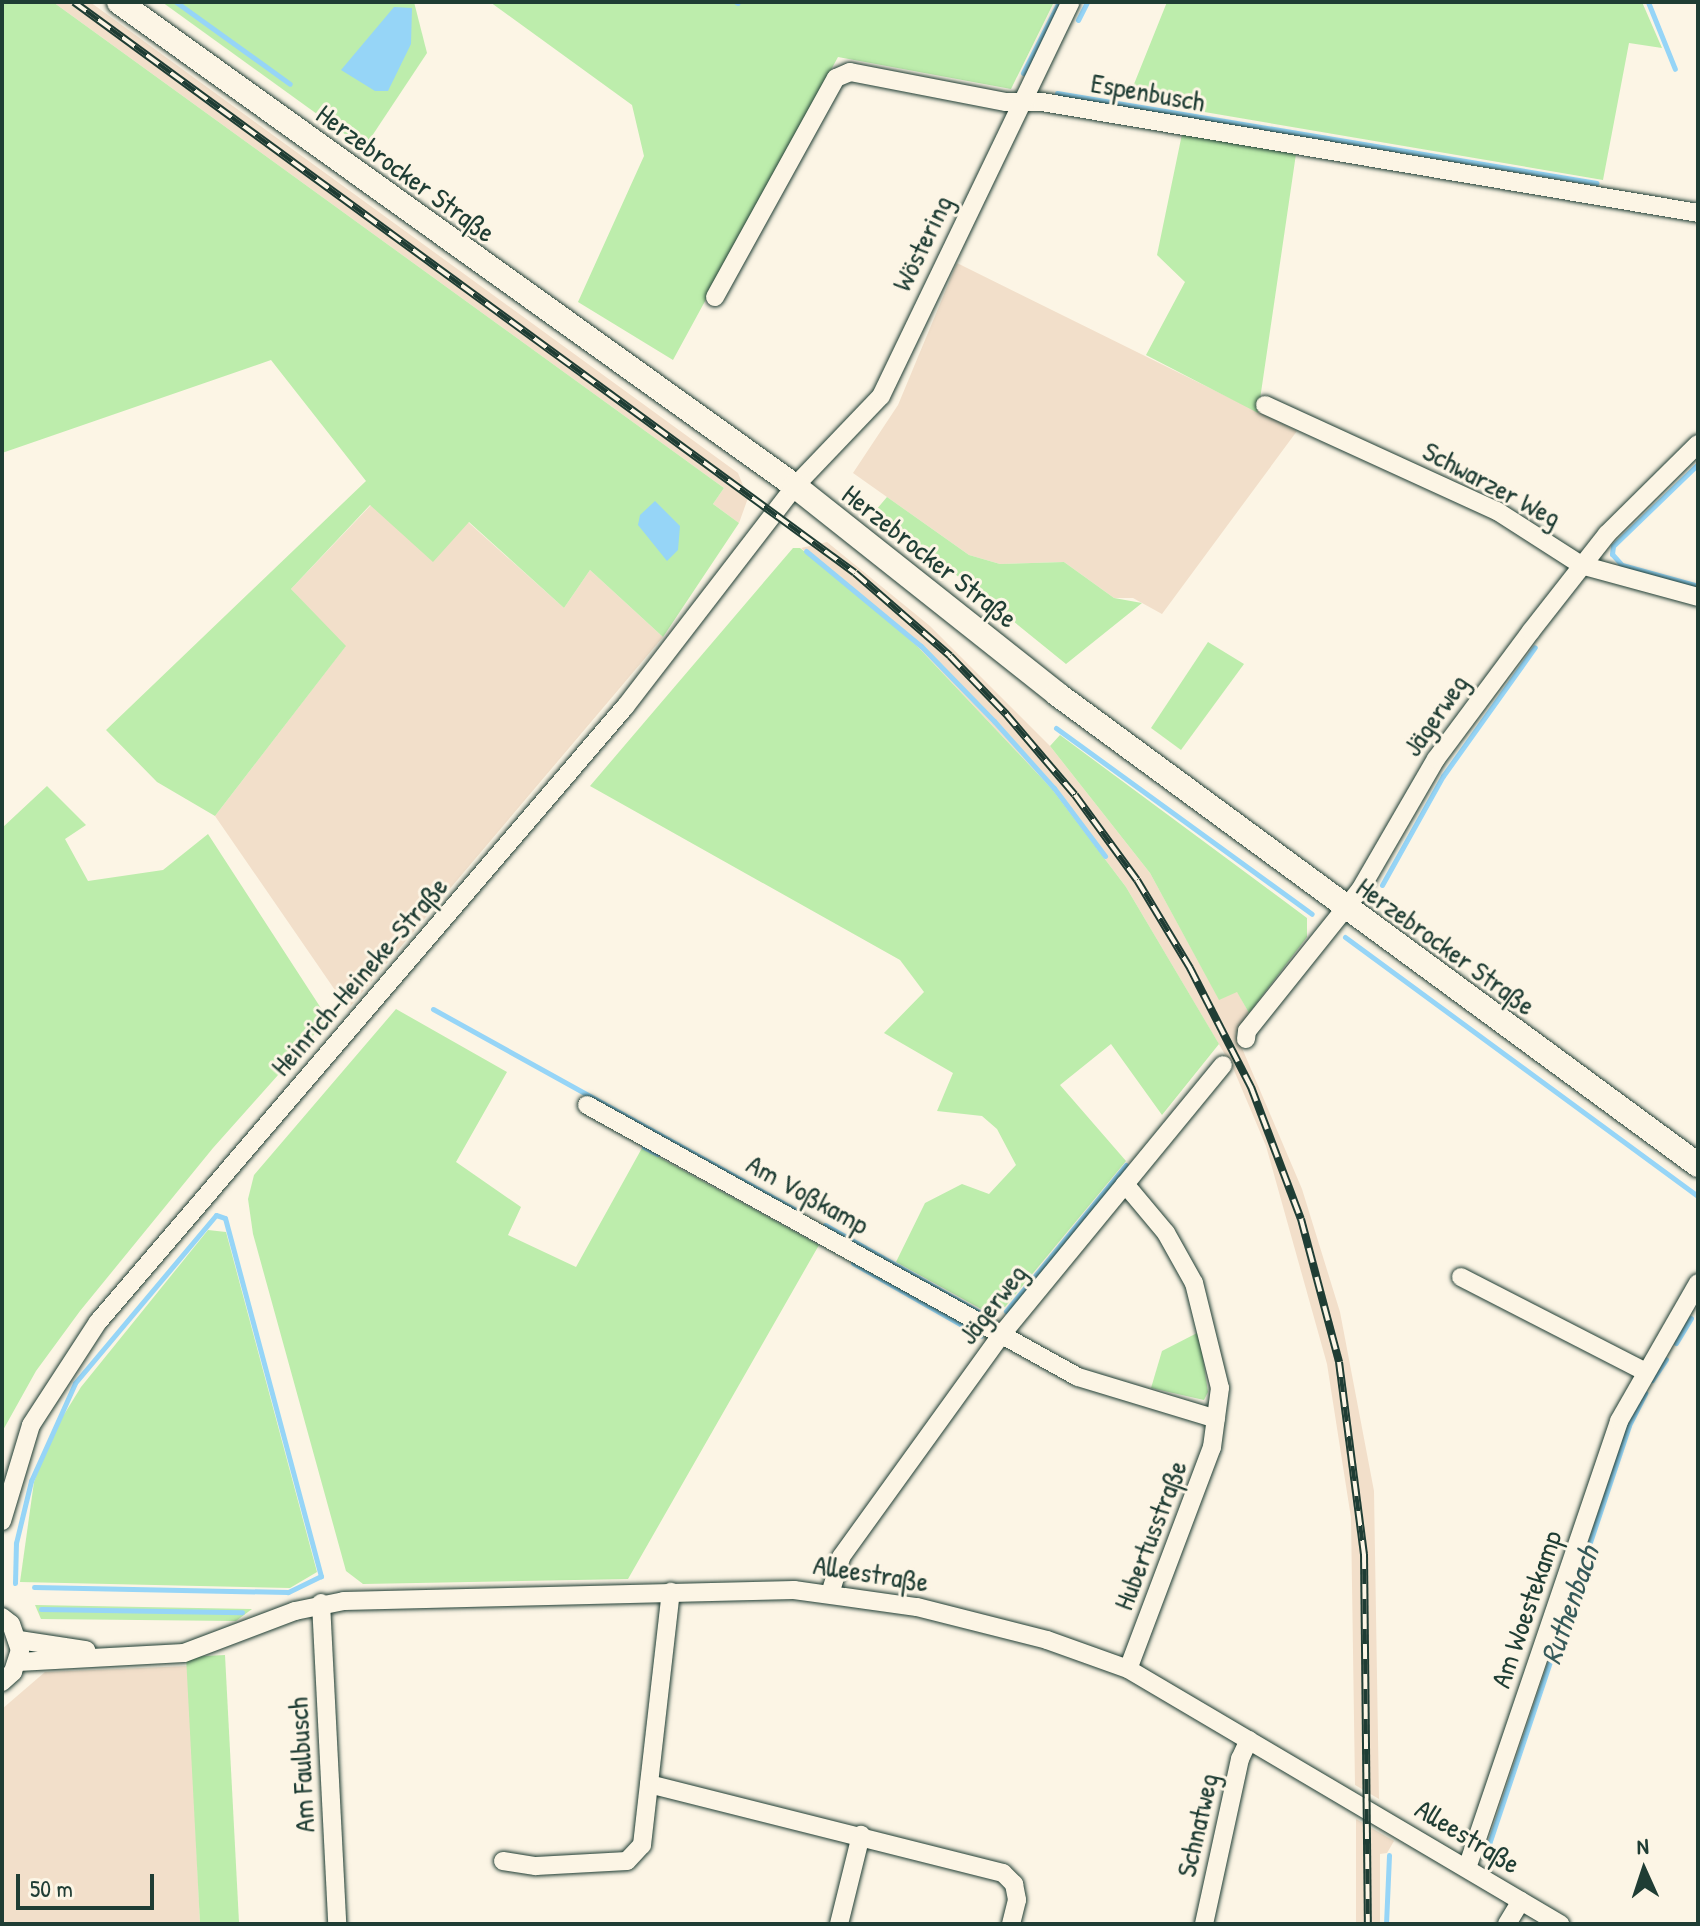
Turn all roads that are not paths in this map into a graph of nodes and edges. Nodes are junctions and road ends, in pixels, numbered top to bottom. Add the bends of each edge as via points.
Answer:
1 (119, 2) edge
2 (1071, 2) edge
3 (1021, 101) junction
4 (1698, 213) edge
5 (715, 297) dead end
6 (1265, 405) dead end
7 (1698, 444) edge
8 (795, 486) junction
9 (1581, 565) junction
10 (1698, 597) edge
11 (1344, 909) junction
12 (1246, 1039) dead end
13 (1223, 1065) dead end
14 (587, 1105) dead end
15 (1698, 1165) edge
16 (1125, 1184) junction
17 (1461, 1277) dead end
18 (1698, 1283) edge
19 (1002, 1334) junction
20 (1644, 1371) junction
21 (1216, 1419) junction
22 (2, 1521) edge
23 (671, 1592) junction
24 (830, 1594) junction
25 (321, 1603) junction
26 (2, 1617) edge
27 (19, 1640) junction
28 (105, 1653) junction
29 (18, 1662) junction
30 (1128, 1669) junction
31 (2, 1682) edge
32 (1249, 1740) junction
33 (649, 1784) junction
34 (861, 1835) junction
35 (503, 1861) dead end
36 (1467, 1868) junction
37 (1521, 1901) junction
38 (337, 1924) edge
39 (839, 1924) edge
40 (1011, 1924) edge
41 (1204, 1924) edge
42 (1507, 1924) edge
43 (1560, 1924) edge

1 - 8 main road, Herzebrocker Straße
2 - 3 street, Wöstering
3 - 4 street, Espenbusch
3 - 5 street, Espenbusch via 850,72 836,78
3 - 8 street, Wöstering via 881,396
6 - 9 street, Schwarzer Weg via 1497,511
7 - 9 street, Jägerweg
8 - 11 main road, Herzebrocker Straße via 1057,694
8 - 22 street, Heinrich-Heineke-Straße via 625,707 98,1322 31,1425
9 - 10 street, Schwarzer Weg
9 - 11 street, Jägerweg via 1436,759
11 - 12 street, Jägerweg via 1247,1031
11 - 15 main road, Herzebrocker Straße
13 - 16 street, Jägerweg
14 - 19 street, Am Voßkamp
16 - 19 street, Jägerweg
16 - 21 street, Hubertusstraße via 1166,1233 1194,1283 1215,1361
17 - 20 street
18 - 20 street, Am Woestekamp
19 - 21 street via 1078,1377
19 - 24 street, Jägerweg via 841,1557
20 - 36 street, Am Woestekamp via 1619,1421
21 - 30 street, Hubertusstraße via 1188,1520
23 - 24 street, Alleestraße
23 - 25 street, Alleestraße
23 - 33 street
24 - 30 street, Alleestraße via 974,1621
25 - 28 street, Alleestraße via 184,1653
25 - 38 street, Am Faulbusch
26 - 27 street
27 - 28 street, Alleestraße
27 - 29 street
28 - 29 street, Alleestraße
29 - 31 street
30 - 32 street, Alleestraße
32 - 36 street, Alleestraße
32 - 41 street, Schnatweg via 1240,1759
33 - 34 street
33 - 35 street via 642,1845 627,1861 536,1866
34 - 39 street
34 - 40 street via 1003,1873 1014,1884 1017,1900
36 - 37 street, Alleestraße
37 - 42 street
37 - 43 street, Alleestraße

